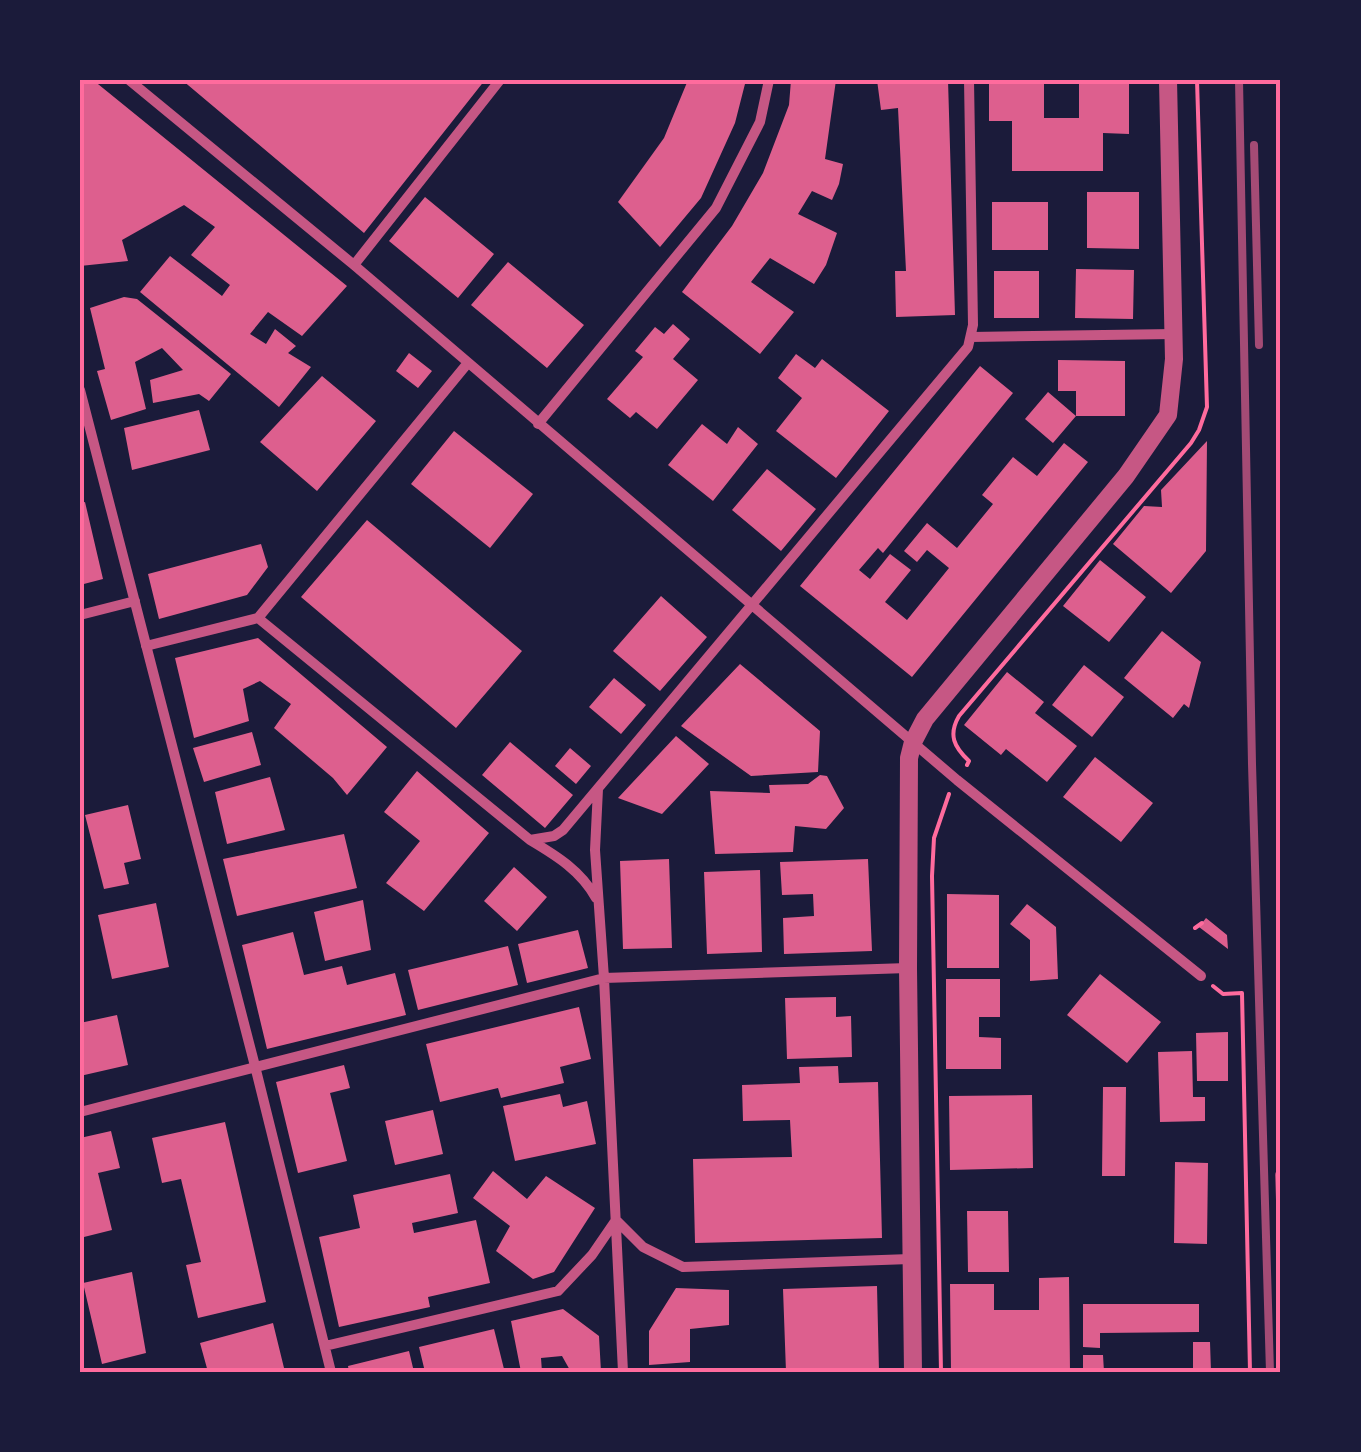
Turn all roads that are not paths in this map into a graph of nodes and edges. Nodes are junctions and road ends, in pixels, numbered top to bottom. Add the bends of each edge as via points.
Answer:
1 (128, 80) edge
2 (500, 80) edge
3 (769, 80) edge
4 (969, 80) edge
5 (1168, 80) edge
6 (354, 265) junction
7 (1174, 334) junction
8 (971, 338) junction
9 (468, 364) junction
10 (80, 390) edge
11 (83, 414) edge
12 (538, 424) junction
13 (134, 601) junction
14 (751, 607) junction
15 (80, 615) edge
16 (258, 618) junction
17 (146, 646) junction
18 (913, 742) junction
19 (598, 788) junction
20 (530, 840) junction
21 (599, 904) junction
22 (908, 968) junction
23 (1201, 976) dead end
24 (604, 978) junction
25 (255, 1066) junction
26 (80, 1112) edge
27 (616, 1220) junction
28 (910, 1259) junction
29 (324, 1346) junction
30 (331, 1372) edge
31 (623, 1372) edge
32 (913, 1372) edge

1 - 6 street
2 - 6 street
3 - 12 street via 760,122 716,208
4 - 8 street
5 - 7 street
6 - 9 street
7 - 8 street
7 - 18 street via 1172,389 1161,428
8 - 14 street
9 - 12 street
9 - 16 street
10 - 11 street
11 - 13 street
12 - 14 street
13 - 15 street
13 - 17 street
14 - 18 street
14 - 19 street
16 - 17 street
16 - 20 street
17 - 25 street
18 - 22 street
18 - 23 street
19 - 20 street via 563,830
19 - 21 street
20 - 21 street via 575,870
21 - 24 street
22 - 24 street
22 - 28 street
24 - 25 street
24 - 27 street
25 - 26 street
25 - 29 street
27 - 28 street via 643,1247 682,1267
27 - 29 street via 558,1291
27 - 31 street
28 - 32 street
29 - 30 street

